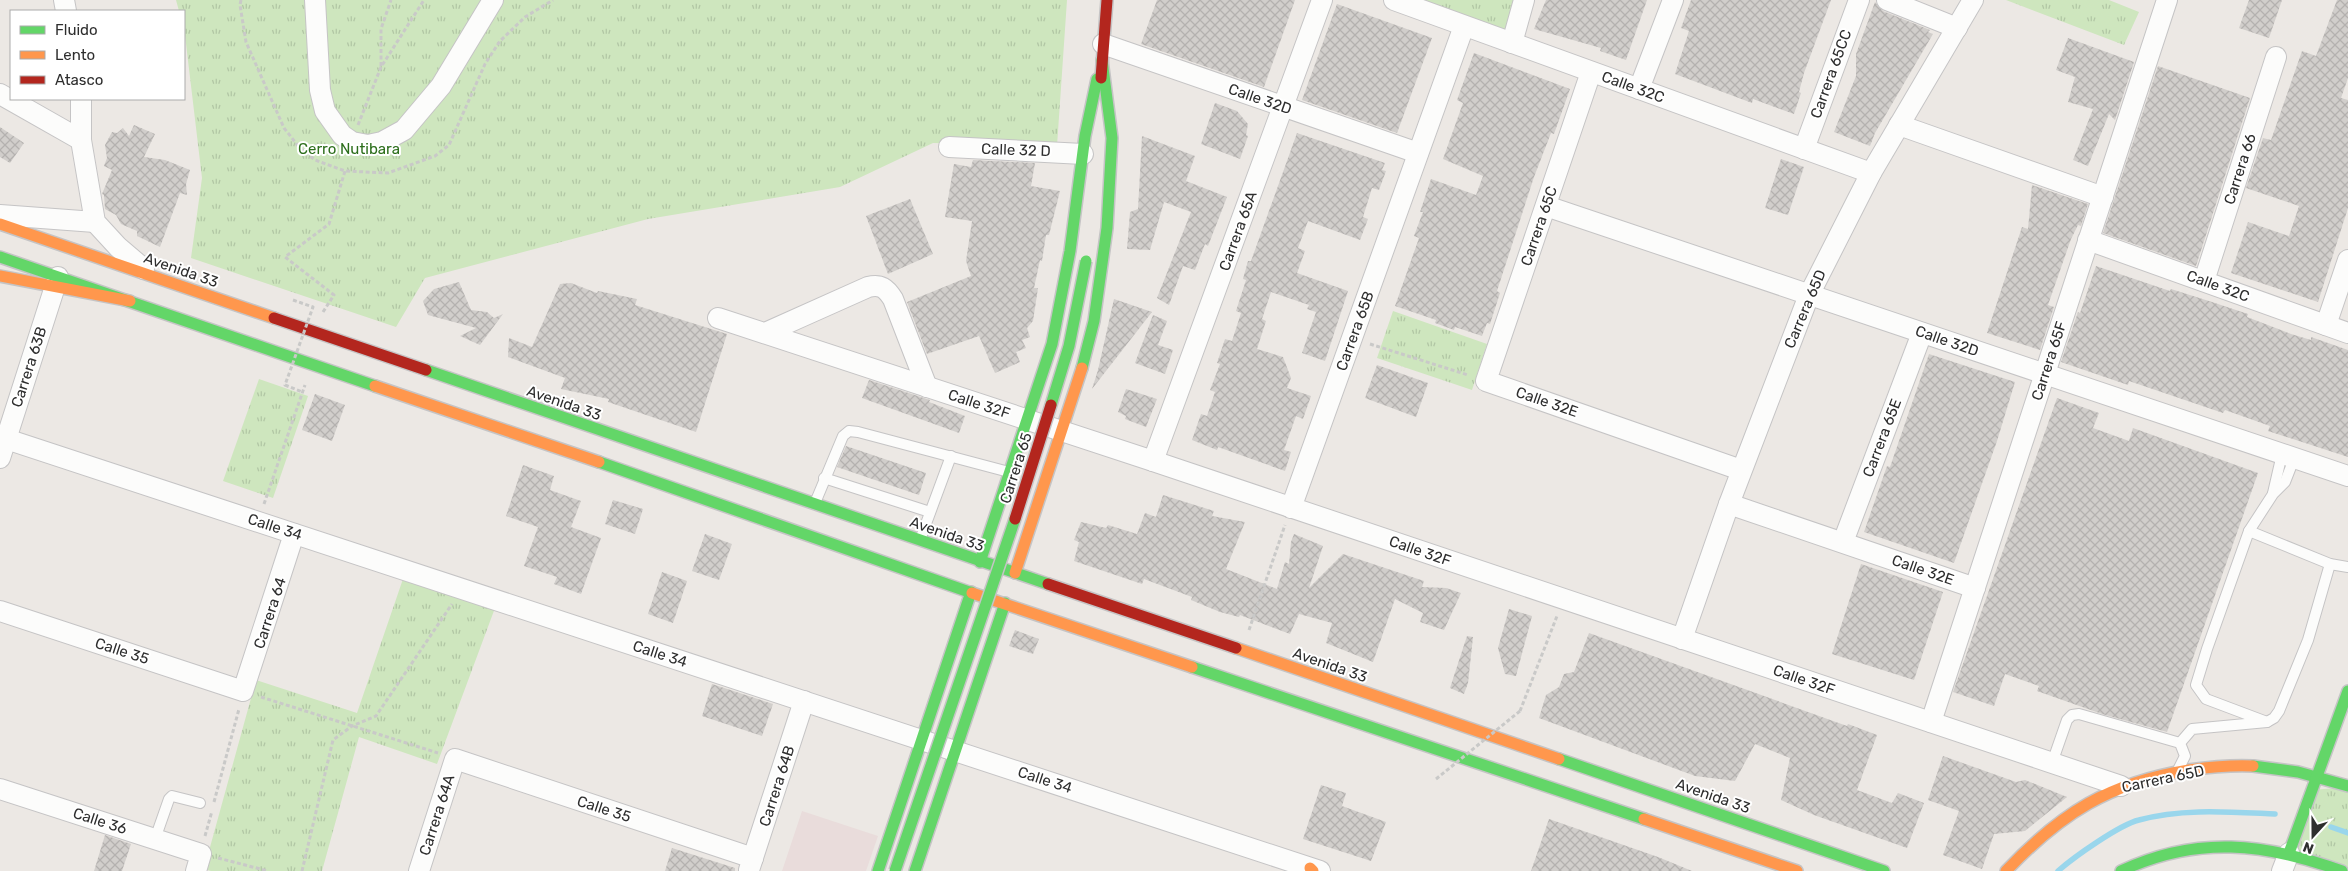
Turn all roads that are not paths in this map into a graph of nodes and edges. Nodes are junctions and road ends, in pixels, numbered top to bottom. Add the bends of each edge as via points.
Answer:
1 (315, 0) edge
2 (493, 0) edge
3 (1107, 0) edge
4 (1322, 0) edge
5 (1394, 0) edge
6 (1524, 0) edge
7 (1673, 0) edge
8 (1859, 0) edge
9 (1887, 0) edge
10 (1973, 0) edge
11 (2166, 0) edge
12 (1464, 26) junction
13 (1957, 28) junction
14 (1512, 43) junction
15 (1102, 52) junction
16 (2276, 57) dead end
17 (1591, 72) junction
18 (1639, 89) junction
19 (11, 100) edge
20 (81, 100) edge
21 (1283, 106) junction
22 (1899, 125) junction
23 (1098, 135) dead end
24 (81, 140) junction
25 (949, 147) dead end
26 (1804, 149) junction
27 (1418, 153) junction
28 (1083, 154) junction
29 (1871, 173) junction
30 (2103, 197) junction
31 (1546, 206) junction
32 (0, 215) edge
33 (95, 222) junction
34 (0, 224) edge
35 (2088, 240) junction
36 (0, 256) edge
37 (1086, 257) dead end
38 (2348, 260) edge
39 (0, 276) edge
40 (152, 276) junction
41 (56, 281) junction
42 (2204, 281) junction
43 (1809, 295) junction
44 (718, 318) dead end
45 (2326, 325) junction
46 (765, 333) junction
47 (1922, 333) junction
48 (2348, 333) edge
49 (2045, 374) junction
50 (1486, 381) joint
51 (927, 387) junction
52 (1027, 420) junction
53 (1062, 432) junction
54 (3, 438) edge
55 (951, 456) junction
56 (2288, 456) junction
57 (0, 458) edge
58 (1153, 461) junction
59 (1741, 470) junction
60 (1010, 472) junction
61 (2348, 476) edge
62 (824, 478) junction
63 (1729, 504) junction
64 (814, 505) junction
65 (1291, 508) junction
66 (930, 512) junction
67 (2249, 531) junction
68 (294, 534) junction
69 (920, 541) junction
70 (1843, 542) junction
71 (980, 562) junction
72 (2330, 564) junction
73 (2348, 567) edge
74 (1015, 573) junction
75 (1975, 588) junction
76 (971, 592) junction
77 (1005, 603) junction
78 (0, 611) edge
79 (1682, 639) junction
80 (244, 691) joint
81 (2348, 691) edge
82 (804, 701) junction
83 (1931, 722) junction
84 (2267, 722) junction
85 (922, 740) junction
86 (2180, 743) junction
87 (956, 751) junction
88 (455, 759) joint
89 (2052, 763) junction
90 (2176, 774) junction
91 (2318, 777) junction
92 (2121, 786) junction
93 (2348, 786) edge
94 (0, 789) edge
95 (200, 803) dead end
96 (155, 839) junction
97 (2288, 855) edge
98 (198, 863) edge
99 (751, 865) edge
100 (2135, 868) edge
101 (1315, 870) edge
102 (419, 871) edge
103 (878, 871) edge
104 (896, 871) edge
105 (915, 871) edge
106 (1797, 871) edge
107 (1884, 871) edge
108 (2006, 871) edge
109 (2120, 871) edge
110 (2342, 871) edge

1 - 2 street via 320,90 325,111 334,126 352,142 368,145 382,142 404,130 441,86
3 - 15 main road, Carrera 65
4 - 21 street, Carrera 65A
5 - 12 street, Calle 32C
6 - 14 street
7 - 18 street
8 - 26 street, Carrera 65CC
9 - 13 street
10 - 13 street, Carrera 65D
11 - 30 street, Carrera 65F
12 - 14 street, Calle 32C
12 - 27 street, Carrera 65B
13 - 22 street, Carrera 65D
14 - 17 street, Calle 32C
15 - 21 street, Calle 32D
15 - 23 main road, Carrera 65
15 - 28 main road, Carrera 65
15 - 53 main road, Carrera 65 via 1112,138 1107,228 1094,321
16 - 42 street, Carrera 66
17 - 18 street, Calle 32C
17 - 31 street, Carrera 65C
18 - 26 street, Calle 32C
19 - 24 street
20 - 24 street
21 - 27 street, Calle 32D
21 - 58 street, Carrera 65A
22 - 29 street, Carrera 65D
22 - 30 street
24 - 33 street
25 - 28 street, Calle 32 D
26 - 29 street, Calle 32C
27 - 65 street, Carrera 65B
28 - 52 main road, Carrera 65 via 1070,252 1052,344
29 - 43 street, Carrera 65D
30 - 35 street, Carrera 65F
31 - 43 street, Calle 32D
31 - 50 street, Carrera 65C
32 - 33 street
33 - 40 street
34 - 40 main road, Avenida 33
35 - 42 street, Calle 32C
35 - 49 street, Carrera 65F
36 - 41 main road
37 - 104 main road, Carrera 65, bridge via 1069,346 1031,471
38 - 45 street
39 - 41 main road
40 - 64 main road, Avenida 33
41 - 54 street, Carrera 63B
41 - 76 main road via 130,301
42 - 45 street, Calle 32C
43 - 47 street, Calle 32D
43 - 59 street, Carrera 65D
44 - 46 street, Calle 32F
45 - 48 street, Calle 32C
46 - 51 street, Calle 32F
46 - 51 street via 878,285 886,289 893,299
47 - 49 street, Calle 32D
47 - 70 street, Carrera 65E
49 - 56 street, Calle 32D
49 - 75 street, Carrera 65F
50 - 59 street, Calle 32E
51 - 52 street, Calle 32F
52 - 53 street, Calle 32F
52 - 60 main road, Carrera 65
53 - 58 street, Calle 32F
53 - 74 main road, Carrera 65
54 - 57 street, Carrera 63B
54 - 68 street, Calle 34
55 - 60 lane
55 - 62 lane via 849,432 843,436
55 - 66 lane
56 - 61 street, Calle 32D
56 - 67 lane via 2285,482 2273,494
58 - 65 street, Calle 32F
59 - 63 street, Carrera 65D
60 - 71 main road, Carrera 65
62 - 64 lane
62 - 66 lane
63 - 70 street, Calle 32E
63 - 79 street, Carrera 65D
64 - 69 main road, Avenida 33
65 - 79 street, Calle 32F
66 - 69 lane
67 - 72 lane
67 - 84 lane via 2196,685 2206,699
68 - 80 street, Carrera 64
68 - 82 street, Calle 34
69 - 71 main road, Avenida 33
70 - 75 street, Calle 32E
71 - 74 main road, Avenida 33
72 - 73 lane
72 - 84 lane via 2308,640 2292,681 2279,711
74 - 107 main road, Avenida 33
75 - 83 street, Carrera 65F
76 - 77 main road
76 - 85 main road
77 - 87 main road
77 - 106 main road
78 - 80 street, Calle 35
79 - 83 street, Calle 32F
81 - 91 main road
82 - 85 street, Calle 34
82 - 99 street, Carrera 64B
83 - 89 street, Calle 32F
84 - 86 lane via 2192,729
85 - 87 street, Calle 34
85 - 103 main road
86 - 89 lane via 2079,714 2072,715 2067,720
86 - 90 lane via 2185,756
87 - 101 street, Calle 34
87 - 105 main road
88 - 99 street, Calle 35
88 - 102 street, Carrera 64A
89 - 92 street, Calle 32F
90 - 91 main road, Carrera 65D via 2225,767 2266,767
90 - 92 main road, Carrera 65D
91 - 93 main road
91 - 97 main road
92 - 108 main road, Carrera 65D via 2090,801 2016,859
94 - 96 street, Calle 36
95 - 96 lane via 169,798
96 - 98 street, Calle 36
97 - 100 main road via 2231,845 2191,848 2145,860
97 - 110 main road
100 - 109 main road

